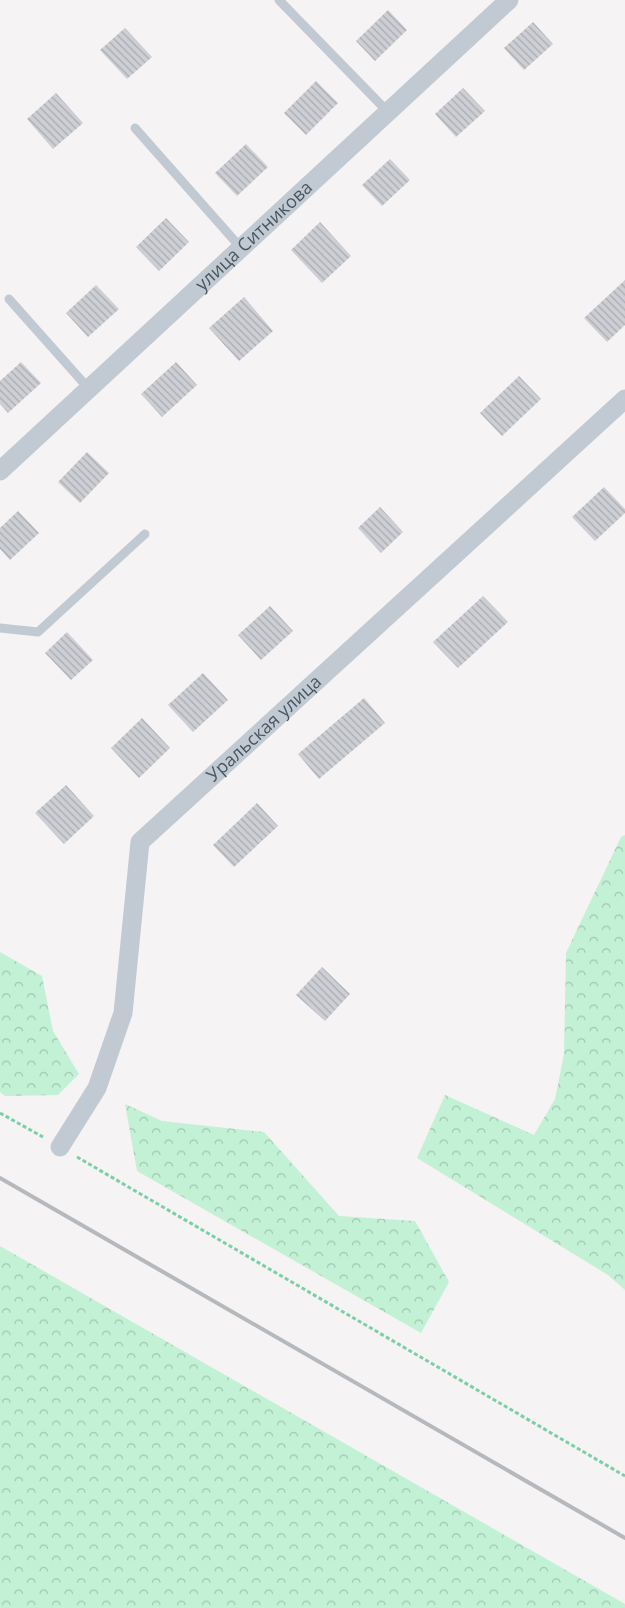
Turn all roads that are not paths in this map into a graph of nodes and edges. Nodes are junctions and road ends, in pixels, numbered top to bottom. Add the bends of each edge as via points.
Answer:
1 (278, 0) edge
2 (509, 0) edge
3 (388, 112) junction
4 (135, 128) dead end
5 (241, 248) junction
6 (9, 299) dead end
7 (89, 389) junction
8 (625, 399) edge
9 (0, 471) edge
10 (145, 534) dead end
11 (0, 628) edge
12 (60, 1147) road end

1 - 3 lane
2 - 3 street, улица Ситникова
3 - 5 street, улица Ситникова
4 - 5 lane
5 - 7 street, улица Ситникова
6 - 7 lane
7 - 9 street, улица Ситникова
8 - 12 street, Уральская улица via 140,842 123,1013 97,1088
10 - 11 lane via 38,632

